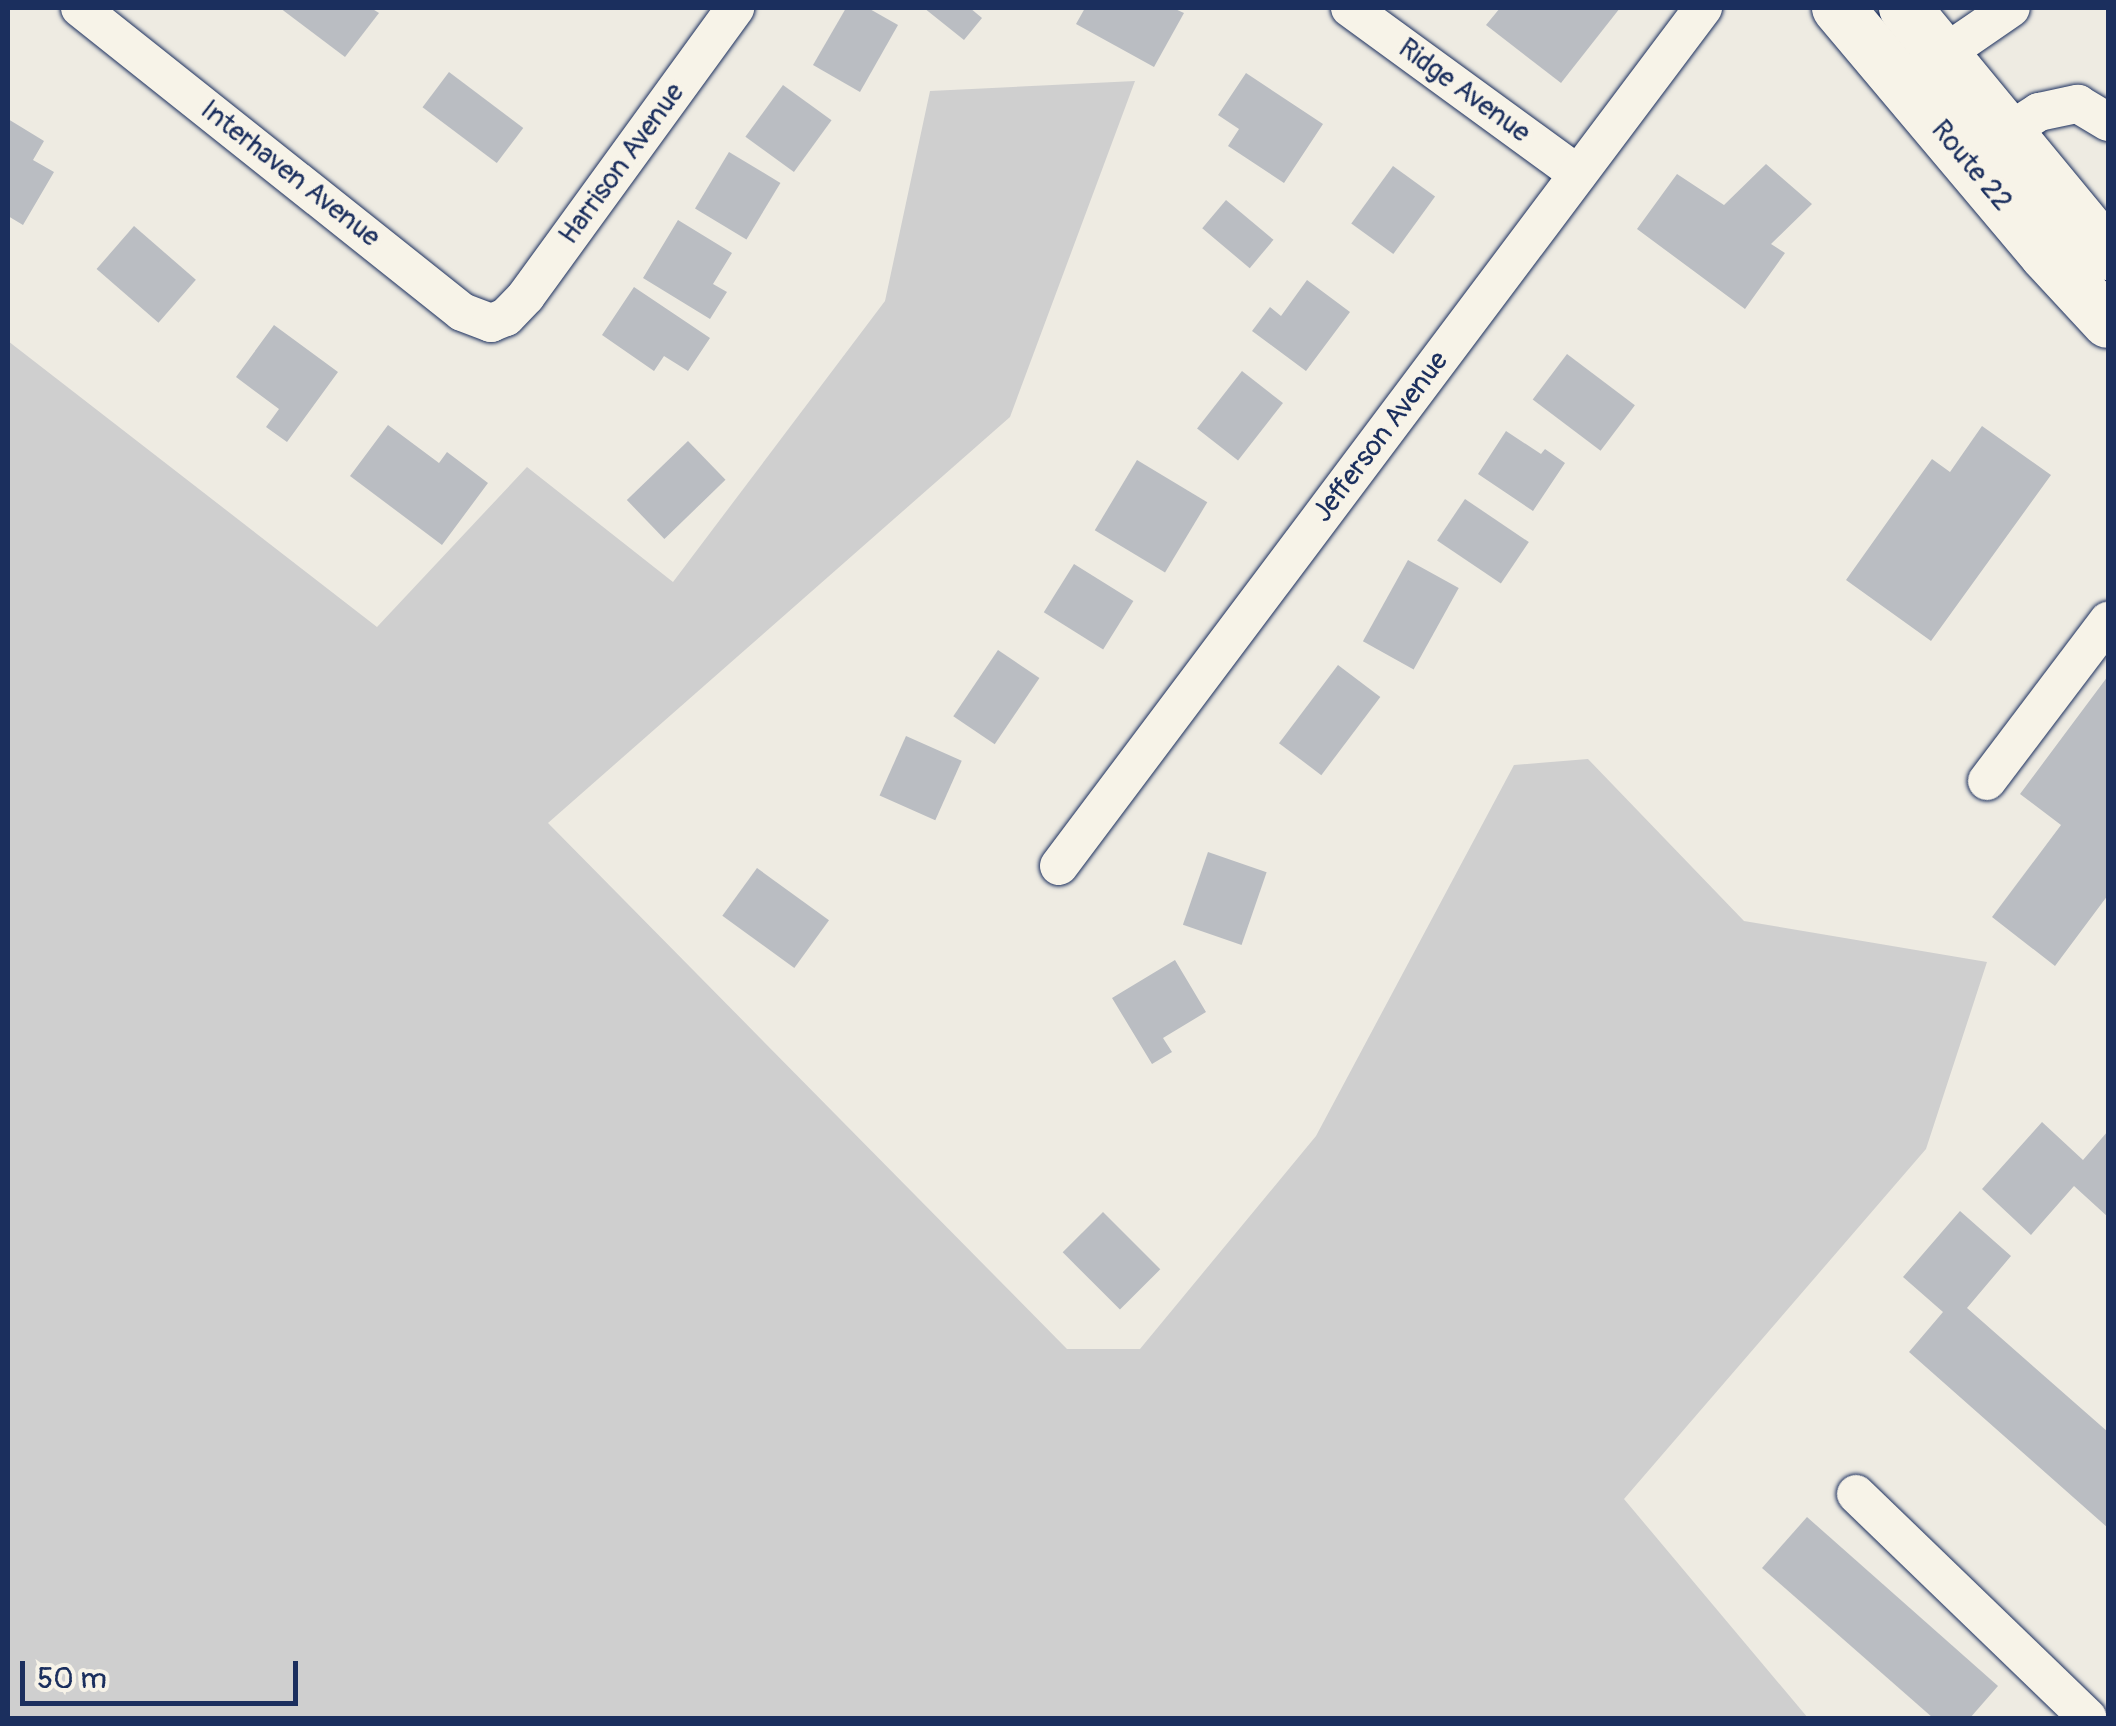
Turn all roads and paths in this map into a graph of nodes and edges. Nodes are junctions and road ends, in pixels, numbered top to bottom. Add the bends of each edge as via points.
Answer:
1 (80, 8) edge
2 (735, 8) edge
3 (1350, 8) edge
4 (1703, 8) edge
5 (1838, 8) edge
6 (1905, 8) edge
7 (2011, 8) edge
8 (1944, 54) junction
9 (2108, 122) edge
10 (2008, 132) junction
11 (1578, 174) junction
12 (2108, 254) edge
13 (506, 317) joint
14 (2108, 322) edge
15 (2108, 621) edge
16 (1987, 781) dead end
17 (1059, 866) dead end
18 (1856, 1494) dead end
19 (2088, 1718) edge

1 - 13 street, Interhaven Avenue via 462,312 491,322
2 - 13 street, Harrison Avenue
3 - 11 street, Ridge Avenue
4 - 11 street, Jefferson Avenue
5 - 14 highway, Route 22
6 - 8 highway
7 - 8 street
8 - 10 highway
9 - 10 street via 2078,104 2039,112
10 - 12 highway
11 - 17 street, Jefferson Avenue
15 - 16 street
18 - 19 street

